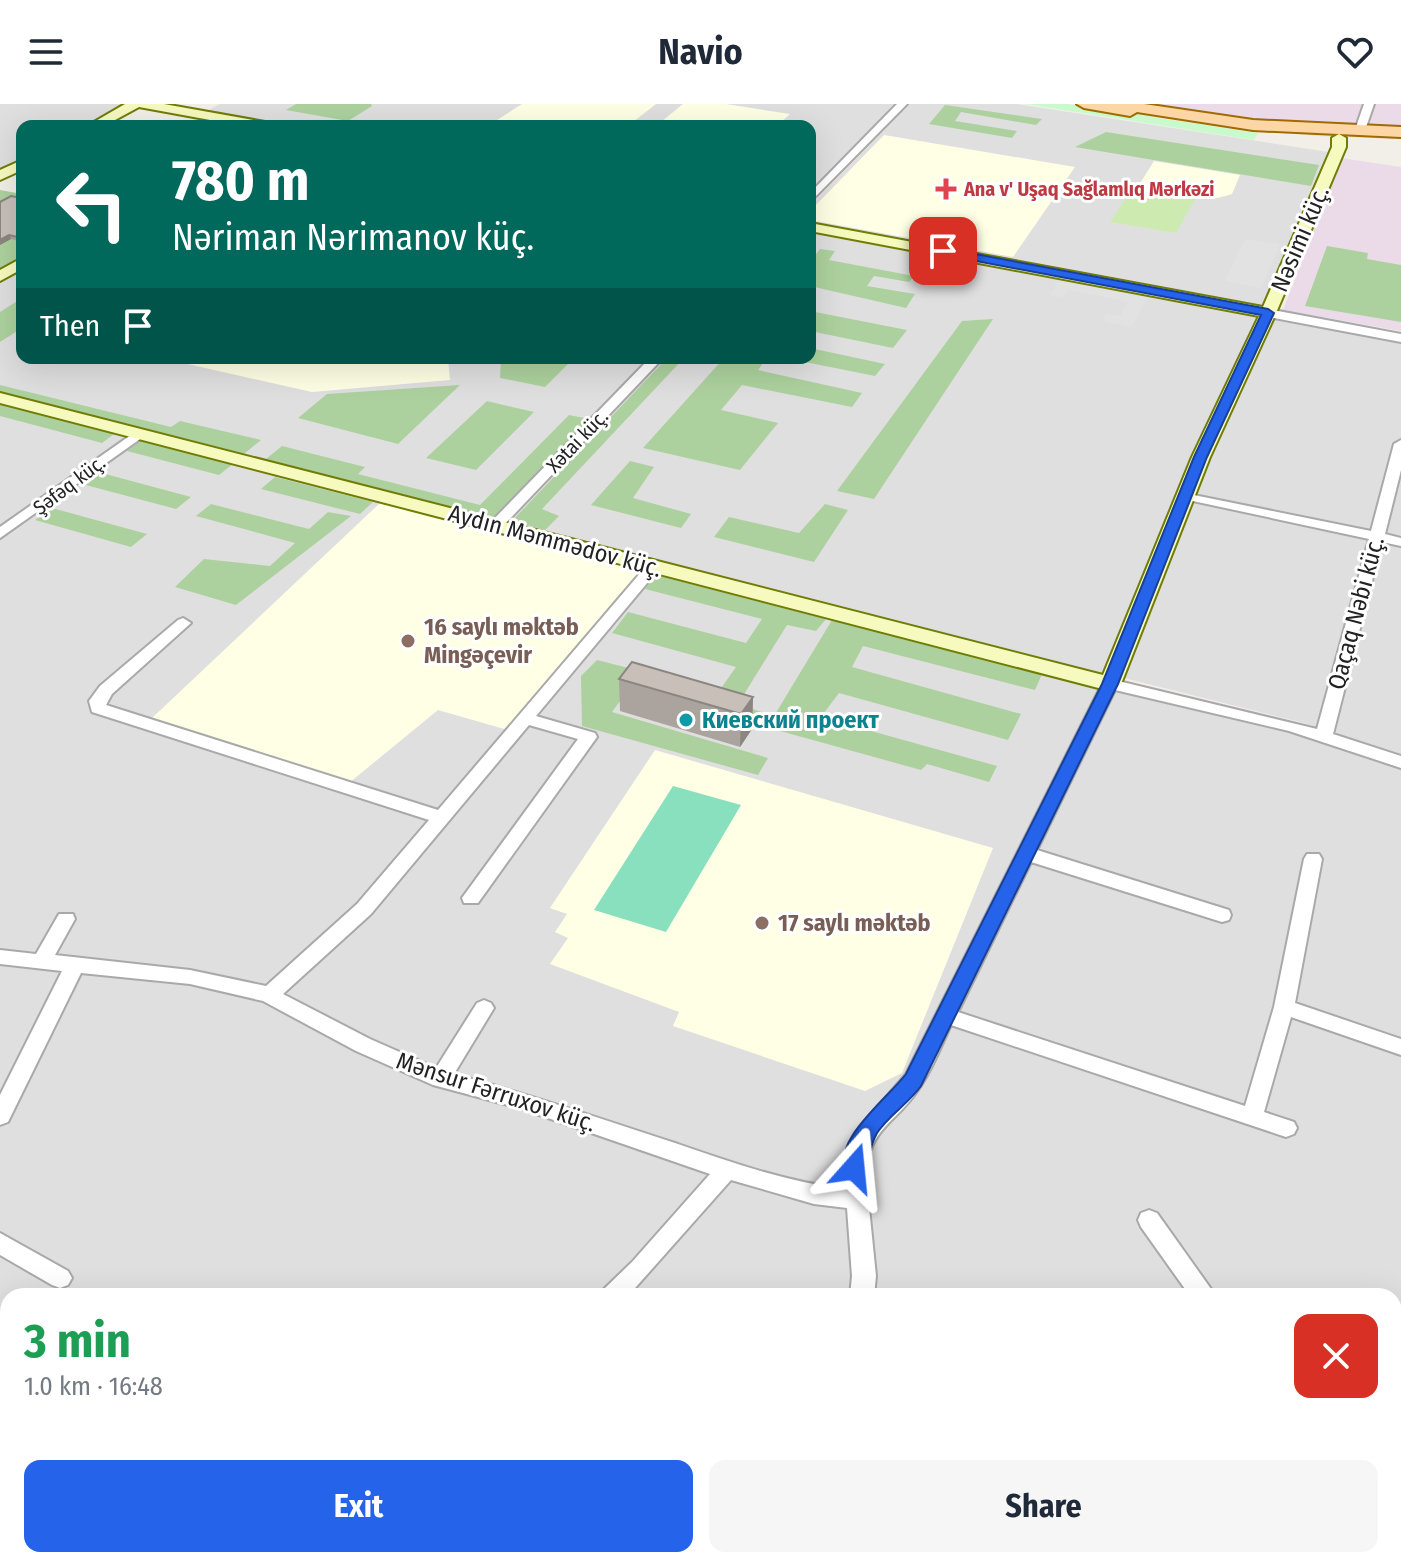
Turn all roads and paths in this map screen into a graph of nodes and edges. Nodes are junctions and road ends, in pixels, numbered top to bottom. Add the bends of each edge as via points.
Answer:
1 (135, 104) edge
2 (143, 104) edge
3 (214, 104) edge
4 (902, 104) edge
5 (1084, 104) edge
6 (1114, 104) edge
7 (1369, 104) edge
8 (197, 114) junction
9 (105, 120) edge
10 (231, 120) edge
11 (1360, 130) junction
12 (1339, 135) junction
13 (1401, 135) edge
14 (816, 193) edge
15 (816, 228) edge
16 (1268, 313) junction
17 (1401, 338) edge
18 (651, 364) edge
19 (0, 398) edge
20 (138, 434) junction
21 (1401, 444) edge
22 (1184, 495) junction
23 (497, 524) junction
24 (0, 534) edge
25 (1376, 537) junction
26 (1401, 542) edge
27 (653, 567) junction
28 (183, 623) dead end
29 (1110, 684) junction
30 (527, 719) junction
31 (1324, 736) junction
32 (1401, 762) edge
33 (441, 817) junction
34 (1027, 854) junction
35 (1313, 859) dead end
36 (471, 898) dead end
37 (1222, 915) dead end
38 (66, 919) dead end
39 (0, 957) edge
40 (42, 961) junction
41 (75, 965) junction
42 (269, 995) junction
43 (1284, 1007) junction
44 (484, 1008) dead end
45 (947, 1016) junction
46 (1401, 1047) edge
47 (440, 1079) junction
48 (0, 1116) edge
49 (1252, 1117) junction
50 (1286, 1128) dead end
51 (727, 1170) junction
52 (856, 1200) junction
53 (1149, 1220) dead end
54 (0, 1243) edge
55 (60, 1278) dead end
56 (620, 1288) edge
57 (863, 1288) edge
58 (1198, 1288) edge

1 - 9 street
2 - 8 street
3 - 8 street
4 - 14 street
5 - 12 main road via 1270,132
6 - 12 main road
7 - 11 street
8 - 10 street
11 - 12 main road
11 - 13 main road
12 - 13 main road
12 - 16 street, Nəsimi küç. via 1339,147
15 - 16 street
16 - 17 street
16 - 22 street, Nəsimi küç.
18 - 23 street, Xətai küç.
19 - 20 street, Aydın Məmmədov küç.
20 - 23 street, Aydın Məmmədov küç.
20 - 24 street, Şəfəq küç.
21 - 25 street, Qaçaq Nəbi küç.
22 - 25 street
22 - 29 street, Nəsimi küç.
23 - 27 street, Aydın Məmmədov küç.
25 - 26 street
25 - 31 street, Qaçaq Nəbi küç.
27 - 29 street, Aydın Məmmədov küç.
27 - 30 street
28 - 33 street via 106,690 98,708
29 - 31 street
29 - 34 street, Nəsimi küç.
30 - 33 street
30 - 36 street via 589,737
31 - 32 street
33 - 42 street via 364,909
34 - 37 street
34 - 45 street, Nəsimi küç.
35 - 43 street
38 - 40 street
39 - 40 street, Mənsur Fərruxov küç.
40 - 41 street, Mənsur Fərruxov küç.
41 - 42 street, Mənsur Fərruxov küç. via 190,977
41 - 48 street
42 - 47 street, Mənsur Fərruxov küç.
43 - 46 street
43 - 49 street
44 - 47 street
45 - 49 street
45 - 52 street, Nəsimi küç. via 909,1088 863,1136 854,1168
47 - 51 street, Mənsur Fərruxov küç. via 548,1109
49 - 50 street
51 - 52 street, Mənsur Fərruxov küç. via 814,1195
51 - 56 street
52 - 57 street, Nəsimi küç.
53 - 58 street
54 - 55 street

